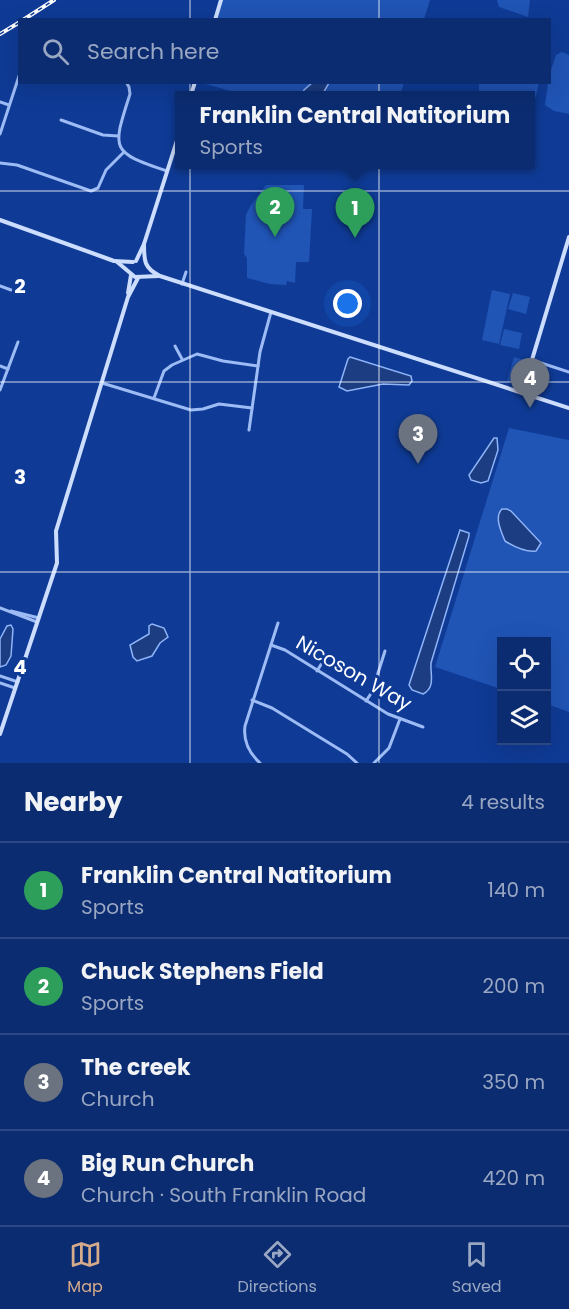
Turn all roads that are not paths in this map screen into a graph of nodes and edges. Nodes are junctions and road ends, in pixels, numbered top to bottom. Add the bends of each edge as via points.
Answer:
1 (221, 0) edge
2 (216, 18) edge
3 (18, 79) edge
4 (127, 84) edge
5 (0, 102) edge
6 (9, 105) junction
7 (61, 120) dead end
8 (0, 134) edge
9 (118, 136) junction
10 (175, 146) edge
11 (124, 152) junction
12 (0, 163) edge
13 (167, 171) junction
14 (0, 220) edge
15 (569, 237) edge
16 (144, 244) junction
17 (114, 261) junction
18 (135, 262) junction
19 (146, 265) junction
20 (186, 272) dead end
21 (131, 274) junction
22 (160, 276) junction
23 (140, 277) junction
24 (182, 284) junction
25 (0, 286) edge
26 (11, 290) dead end
27 (128, 297) junction
28 (271, 312) junction
29 (18, 342) dead end
30 (175, 346) dead end
31 (182, 359) junction
32 (532, 360) junction
33 (0, 366) edge
34 (258, 366) junction
35 (8, 369) junction
36 (569, 372) edge
37 (102, 382) junction
38 (0, 390) edge
39 (522, 393) junction
40 (154, 398) junction
41 (252, 408) junction
42 (569, 408) edge
43 (249, 430) dead end
44 (0, 608) edge
45 (38, 620) junction
46 (278, 623) dead end
47 (271, 645) junction
48 (385, 651) dead end
49 (325, 658) dead end
50 (317, 670) junction
51 (0, 676) edge
52 (0, 682) edge
53 (18, 682) junction
54 (15, 688) junction
55 (252, 700) junction
56 (366, 701) junction
57 (400, 719) junction
58 (423, 727) dead end
59 (0, 734) edge
60 (260, 763) edge
61 (357, 763) edge
62 (374, 763) edge

1 - 2 main road
3 - 6 street
4 - 9 street via 130,94
5 - 6 street
6 - 8 street
7 - 9 street via 103,135
9 - 11 street
10 - 13 main road
11 - 12 street via 106,170 98,188 91,191 17,165
11 - 13 street via 134,160
13 - 16 main road
14 - 17 main road
15 - 32 main road
16 - 18 main road
16 - 19 main road
17 - 18 main road
17 - 21 main road
18 - 19 main road
18 - 21 main road via 130,267
19 - 22 main road
19 - 23 main road via 146,273
20 - 24 street
21 - 23 main road
21 - 27 main road
22 - 23 main road
22 - 24 main road
23 - 27 main road
24 - 28 main road
25 - 26 street
27 - 37 main road
28 - 34 street
28 - 39 main road
29 - 35 street
30 - 31 street
31 - 34 street via 200,354 223,362
31 - 40 street via 162,373
32 - 36 street
32 - 39 main road
33 - 35 street
34 - 41 street
35 - 38 street
37 - 40 street
37 - 45 main road via 56,531 57,562
39 - 42 main road
40 - 41 street via 193,410 219,404
41 - 43 street
44 - 45 street
45 - 53 main road
46 - 47 street
47 - 50 street, Nicoson Way
47 - 55 street
48 - 56 street
49 - 50 street
50 - 56 street, Nicoson Way
51 - 53 street
52 - 54 street
53 - 54 main road
54 - 59 main road
55 - 60 street via 244,736
55 - 61 street via 273,708
56 - 57 street, Nicoson Way
57 - 58 street, Nicoson Way
57 - 62 street via 389,748

